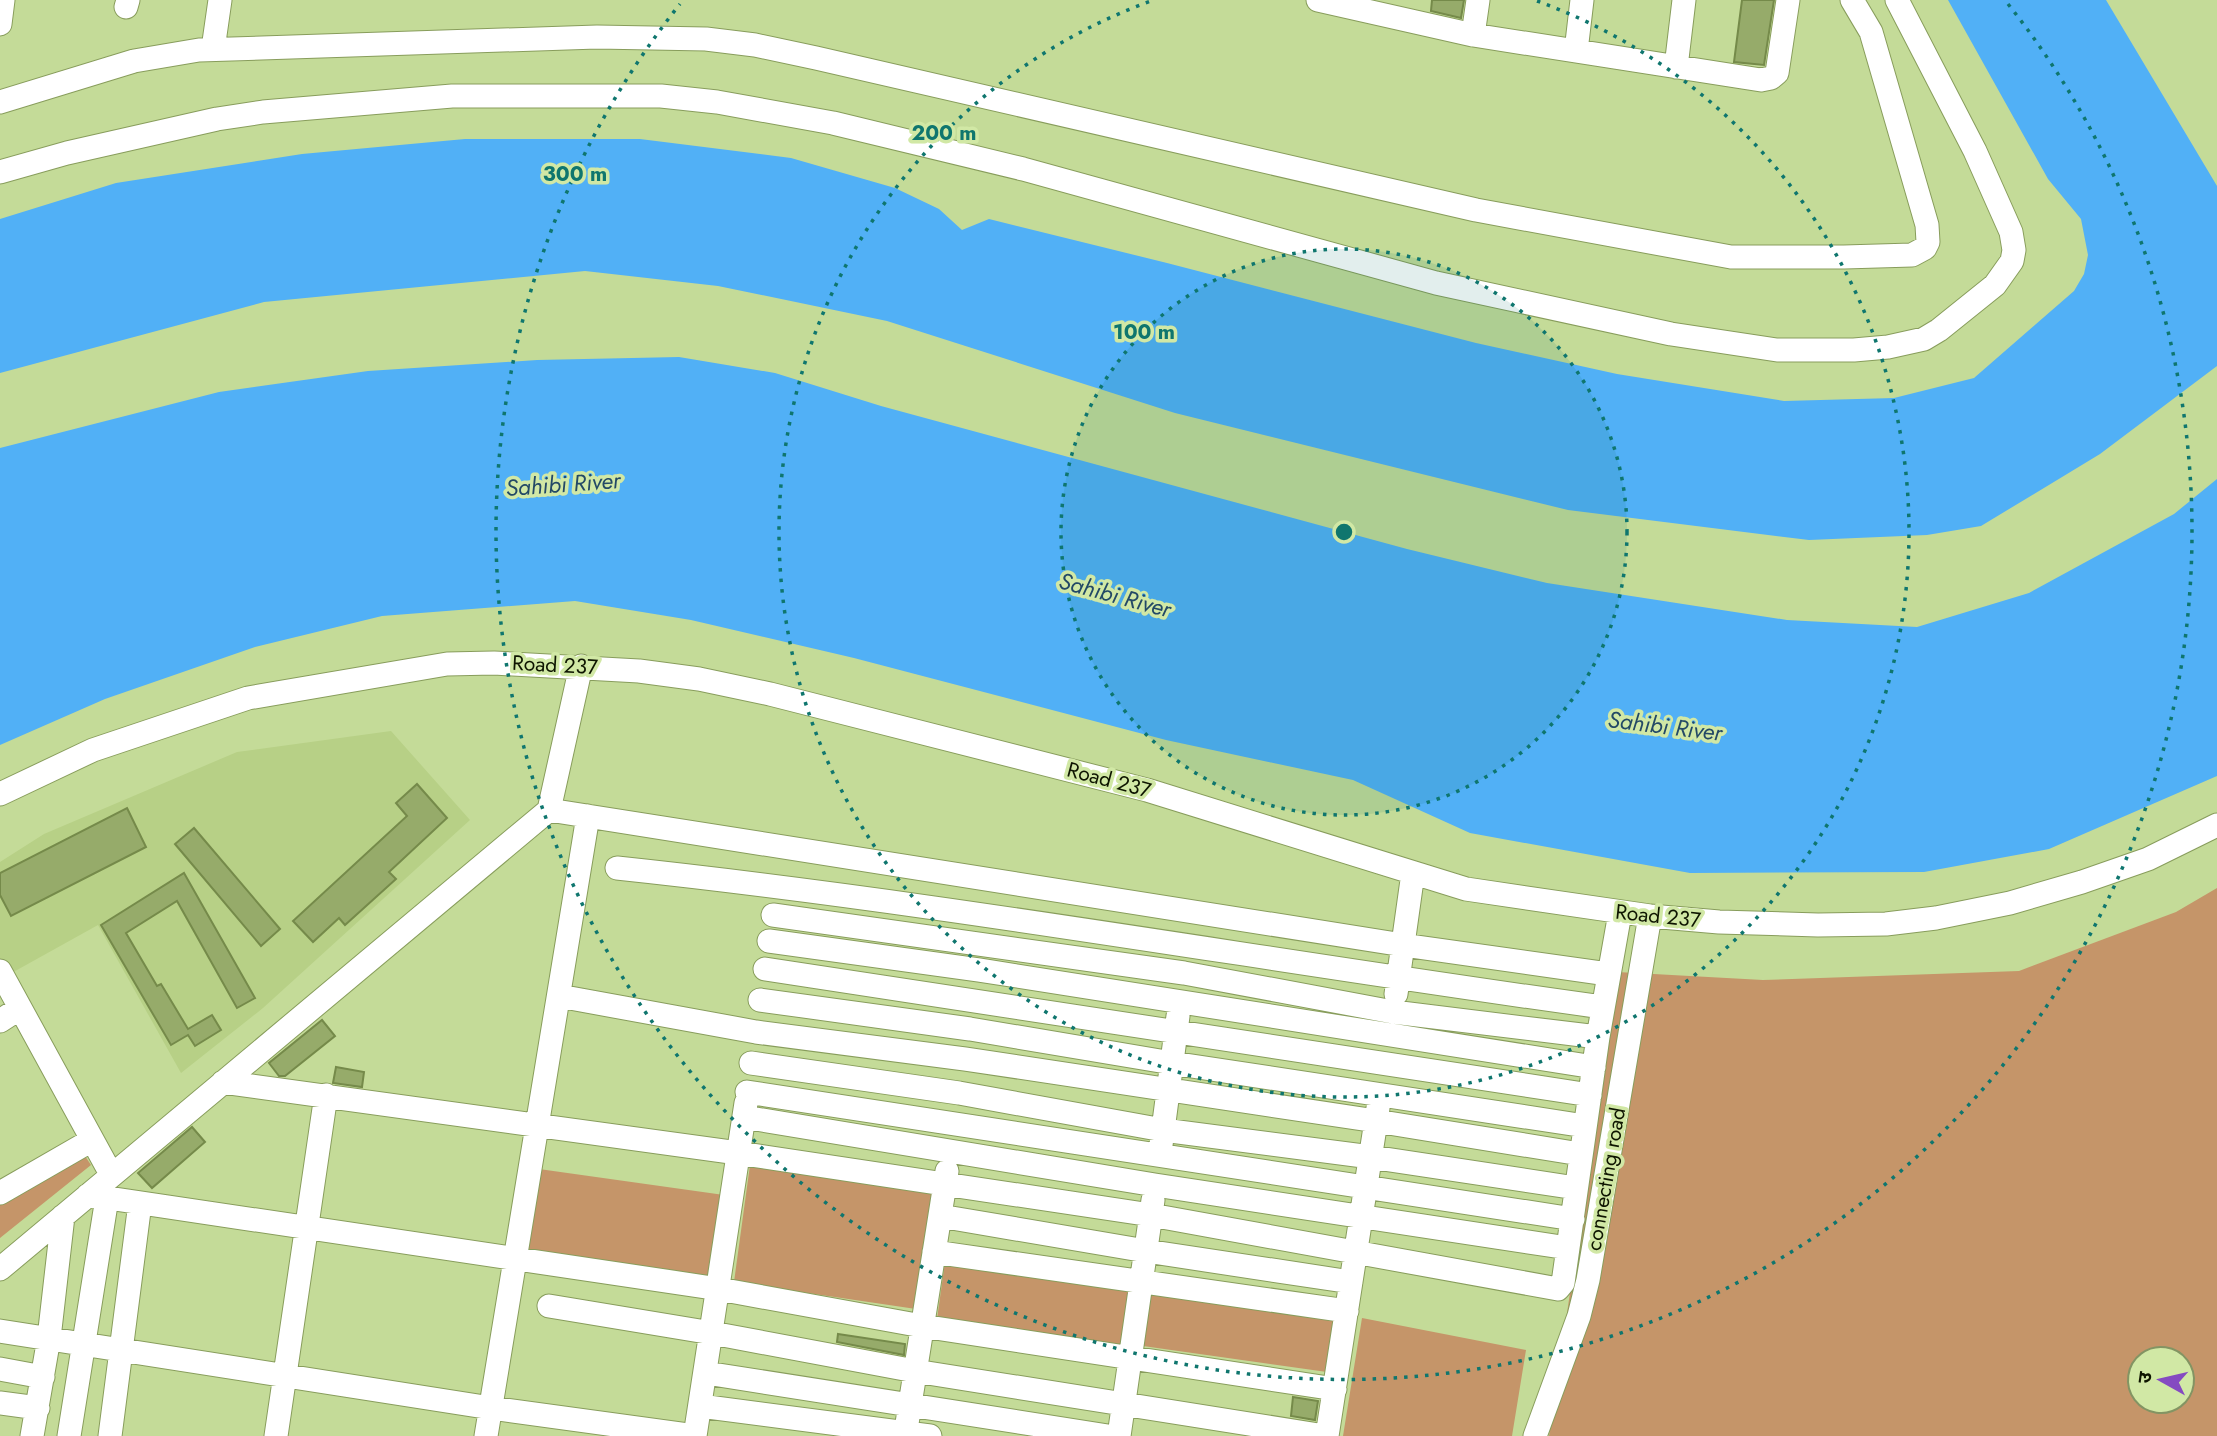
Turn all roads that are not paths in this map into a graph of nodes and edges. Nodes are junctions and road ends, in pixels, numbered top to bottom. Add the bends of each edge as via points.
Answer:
1 (3, 0) edge
2 (220, 0) edge
3 (1318, 0) edge
4 (1478, 0) edge
5 (1582, 0) edge
6 (1684, 0) edge
7 (1787, 0) edge
8 (1852, 0) edge
9 (1897, 0) edge
10 (0, 24) edge
11 (1473, 35) junction
12 (213, 49) junction
13 (1576, 51) junction
14 (1676, 67) junction
15 (0, 102) edge
16 (0, 172) edge
17 (581, 666) junction
18 (0, 794) edge
19 (549, 810) junction
20 (588, 816) junction
21 (2217, 825) edge
22 (783, 847) junction
23 (617, 868) dead end
24 (1413, 873) junction
25 (993, 881) junction
26 (777, 885) junction
27 (1192, 912) junction
28 (1620, 913) junction
29 (773, 915) junction
30 (988, 916) junction
31 (1650, 916) junction
32 (769, 942) junction
33 (983, 944) junction
34 (1403, 945) junction
35 (1188, 947) junction
36 (765, 969) junction
37 (979, 970) junction
38 (0, 971) edge
39 (1184, 973) junction
40 (1608, 974) junction
41 (1398, 979) junction
42 (558, 996) junction
43 (760, 1000) junction
44 (974, 1000) junction
45 (1180, 1001) junction
46 (1602, 1007) junction
47 (20, 1008) junction
48 (1393, 1012) junction
49 (0, 1021) edge
50 (970, 1029) junction
51 (756, 1032) junction
52 (1176, 1032) junction
53 (1389, 1035) junction
54 (1598, 1037) junction
55 (965, 1059) junction
56 (751, 1063) junction
57 (1172, 1063) junction
58 (1385, 1064) junction
59 (1594, 1067) junction
60 (223, 1082) junction
61 (1168, 1090) junction
62 (747, 1092) junction
63 (960, 1093) junction
64 (1380, 1094) junction
65 (326, 1095) junction
66 (1590, 1095) junction
67 (744, 1117) junction
68 (1376, 1121) junction
69 (954, 1124) junction
70 (1585, 1126) junction
71 (537, 1127) junction
72 (1163, 1130) junction
73 (92, 1140) junction
74 (950, 1152) junction
75 (738, 1153) junction
76 (1580, 1154) junction
77 (1159, 1157) junction
78 (1371, 1157) junction
79 (111, 1174) junction
80 (944, 1185) junction
81 (1155, 1185) junction
82 (1366, 1188) junction
83 (1576, 1188) junction
84 (0, 1193) edge
85 (97, 1197) junction
86 (140, 1203) junction
87 (1151, 1215) junction
88 (1362, 1215) junction
89 (63, 1216) junction
90 (940, 1216) junction
91 (1573, 1219) junction
92 (305, 1228) junction
93 (1567, 1248) junction
94 (1146, 1251) junction
95 (1356, 1251) junction
96 (934, 1252) junction
97 (515, 1260) junction
98 (0, 1269) edge
99 (1142, 1282) junction
100 (1351, 1282) junction
101 (719, 1289) junction
102 (550, 1306) dead end
103 (1347, 1311) junction
104 (922, 1326) junction
105 (0, 1331) edge
106 (712, 1333) junction
107 (49, 1338) junction
108 (84, 1343) junction
109 (122, 1349) junction
110 (1132, 1359) junction
111 (0, 1369) edge
112 (915, 1371) junction
113 (706, 1373) junction
114 (284, 1375) junction
115 (43, 1377) junction
116 (1335, 1389) junction
117 (1124, 1402) junction
118 (0, 1403) edge
119 (910, 1405) junction
120 (700, 1406) junction
121 (38, 1408) junction
122 (491, 1408) junction
123 (905, 1434) edge
124 (32, 1436) edge
125 (69, 1436) edge
126 (110, 1436) edge
127 (276, 1436) edge
128 (486, 1436) edge
129 (695, 1436) edge
130 (930, 1436) edge
131 (1108, 1436) edge
132 (1119, 1436) edge
133 (1326, 1436) edge
134 (1535, 1436) edge

1 - 10 street
2 - 12 street
3 - 11 street
4 - 11 street
5 - 13 street
6 - 14 street
7 - 14 street via 1780,64 1771,78
8 - 12 street via 1871,32 1927,225 1925,248 1912,255 1731,257 1476,210 755,44 597,37
9 - 16 street via 1975,151 2011,232 2014,250 1995,285 1939,330 1924,339 1888,347 1777,350 1671,334 1436,284 1023,169 833,123 661,96 452,96 263,112
11 - 13 street
12 - 15 street via 134,61
13 - 14 street
17 - 18 street, Road 237 via 447,664 248,698 93,750
17 - 19 street
17 - 24 street, Road 237 via 699,679 827,708 1147,790
19 - 20 street
19 - 60 street
20 - 22 street
20 - 42 street
21 - 31 street, Road 237 via 2148,859 2082,882 1936,918 1818,925
22 - 25 street
22 - 26 street
23 - 26 street
24 - 28 street, Road 237 via 1466,889
24 - 34 street
25 - 27 street
25 - 30 street
26 - 29 street
26 - 30 street
27 - 34 street
27 - 35 street
28 - 31 street, Road 237
28 - 40 street
29 - 32 street
29 - 33 street
30 - 33 street
30 - 35 street
31 - 134 street, connecting road via 1588,1280
32 - 36 street
32 - 37 street
33 - 37 street
33 - 39 street
34 - 40 street
34 - 41 street
35 - 39 street
35 - 41 street
36 - 43 street
36 - 44 street
37 - 44 street
37 - 45 street
38 - 47 street
39 - 45 street
39 - 48 street
40 - 46 street
41 - 46 street
41 - 48 street
42 - 51 street
42 - 71 street
43 - 50 street
43 - 51 street
44 - 50 street
44 - 52 street
45 - 52 street
45 - 53 street
46 - 54 street
47 - 49 street
47 - 73 street
48 - 53 street
48 - 54 street
50 - 55 street
50 - 57 street
51 - 55 street
51 - 56 street
52 - 57 street
52 - 58 street
53 - 58 street
53 - 59 street
54 - 59 street
55 - 61 street
55 - 63 street
56 - 62 street
56 - 63 street
57 - 61 street
57 - 64 street
58 - 64 street
58 - 66 street
59 - 66 street
60 - 65 street
60 - 79 street
61 - 68 street
61 - 72 street
62 - 67 street
62 - 69 street
63 - 69 street
63 - 72 street
64 - 68 street
64 - 70 street
65 - 71 street
65 - 92 street
66 - 70 street
67 - 74 street
67 - 75 street
68 - 76 street
68 - 78 street
69 - 74 street
69 - 77 street
70 - 76 street
71 - 75 street
71 - 97 street
72 - 77 street
72 - 78 street
73 - 79 street
73 - 84 street
74 - 80 street
74 - 81 street
75 - 80 street
75 - 101 street
76 - 83 street
77 - 81 street
77 - 82 street
78 - 82 street
78 - 83 street
79 - 85 street
80 - 87 street
80 - 90 street
81 - 87 street
81 - 88 street
82 - 88 street
82 - 91 street
83 - 91 street
85 - 86 street
85 - 89 street
85 - 108 street
86 - 92 street
86 - 109 street
87 - 94 street
87 - 95 street
88 - 93 street
88 - 95 street
89 - 98 street
89 - 107 street
90 - 94 street
90 - 96 street
91 - 93 street
92 - 97 street
92 - 114 street
93 - 95 street via 1563,1283 1558,1289
94 - 99 street
94 - 100 street
95 - 100 street
96 - 99 street
96 - 104 street
97 - 101 street
97 - 122 street
99 - 103 street
99 - 110 street
100 - 103 street
101 - 104 street
101 - 106 street
102 - 106 street
103 - 116 street
104 - 110 street
104 - 112 street
105 - 107 street
106 - 112 street
106 - 113 street
107 - 108 street
107 - 115 street
108 - 109 street
108 - 125 street
109 - 114 street
109 - 126 street
110 - 116 street
110 - 117 street
111 - 115 street
112 - 117 street
112 - 119 street
113 - 119 street
113 - 120 street
114 - 122 street
114 - 127 street
115 - 121 street
116 - 133 street
117 - 132 street
117 - 133 street
118 - 121 street
119 - 123 street
119 - 131 street
120 - 123 street
120 - 129 street
121 - 124 street
122 - 128 street
122 - 129 street
123 - 130 street

